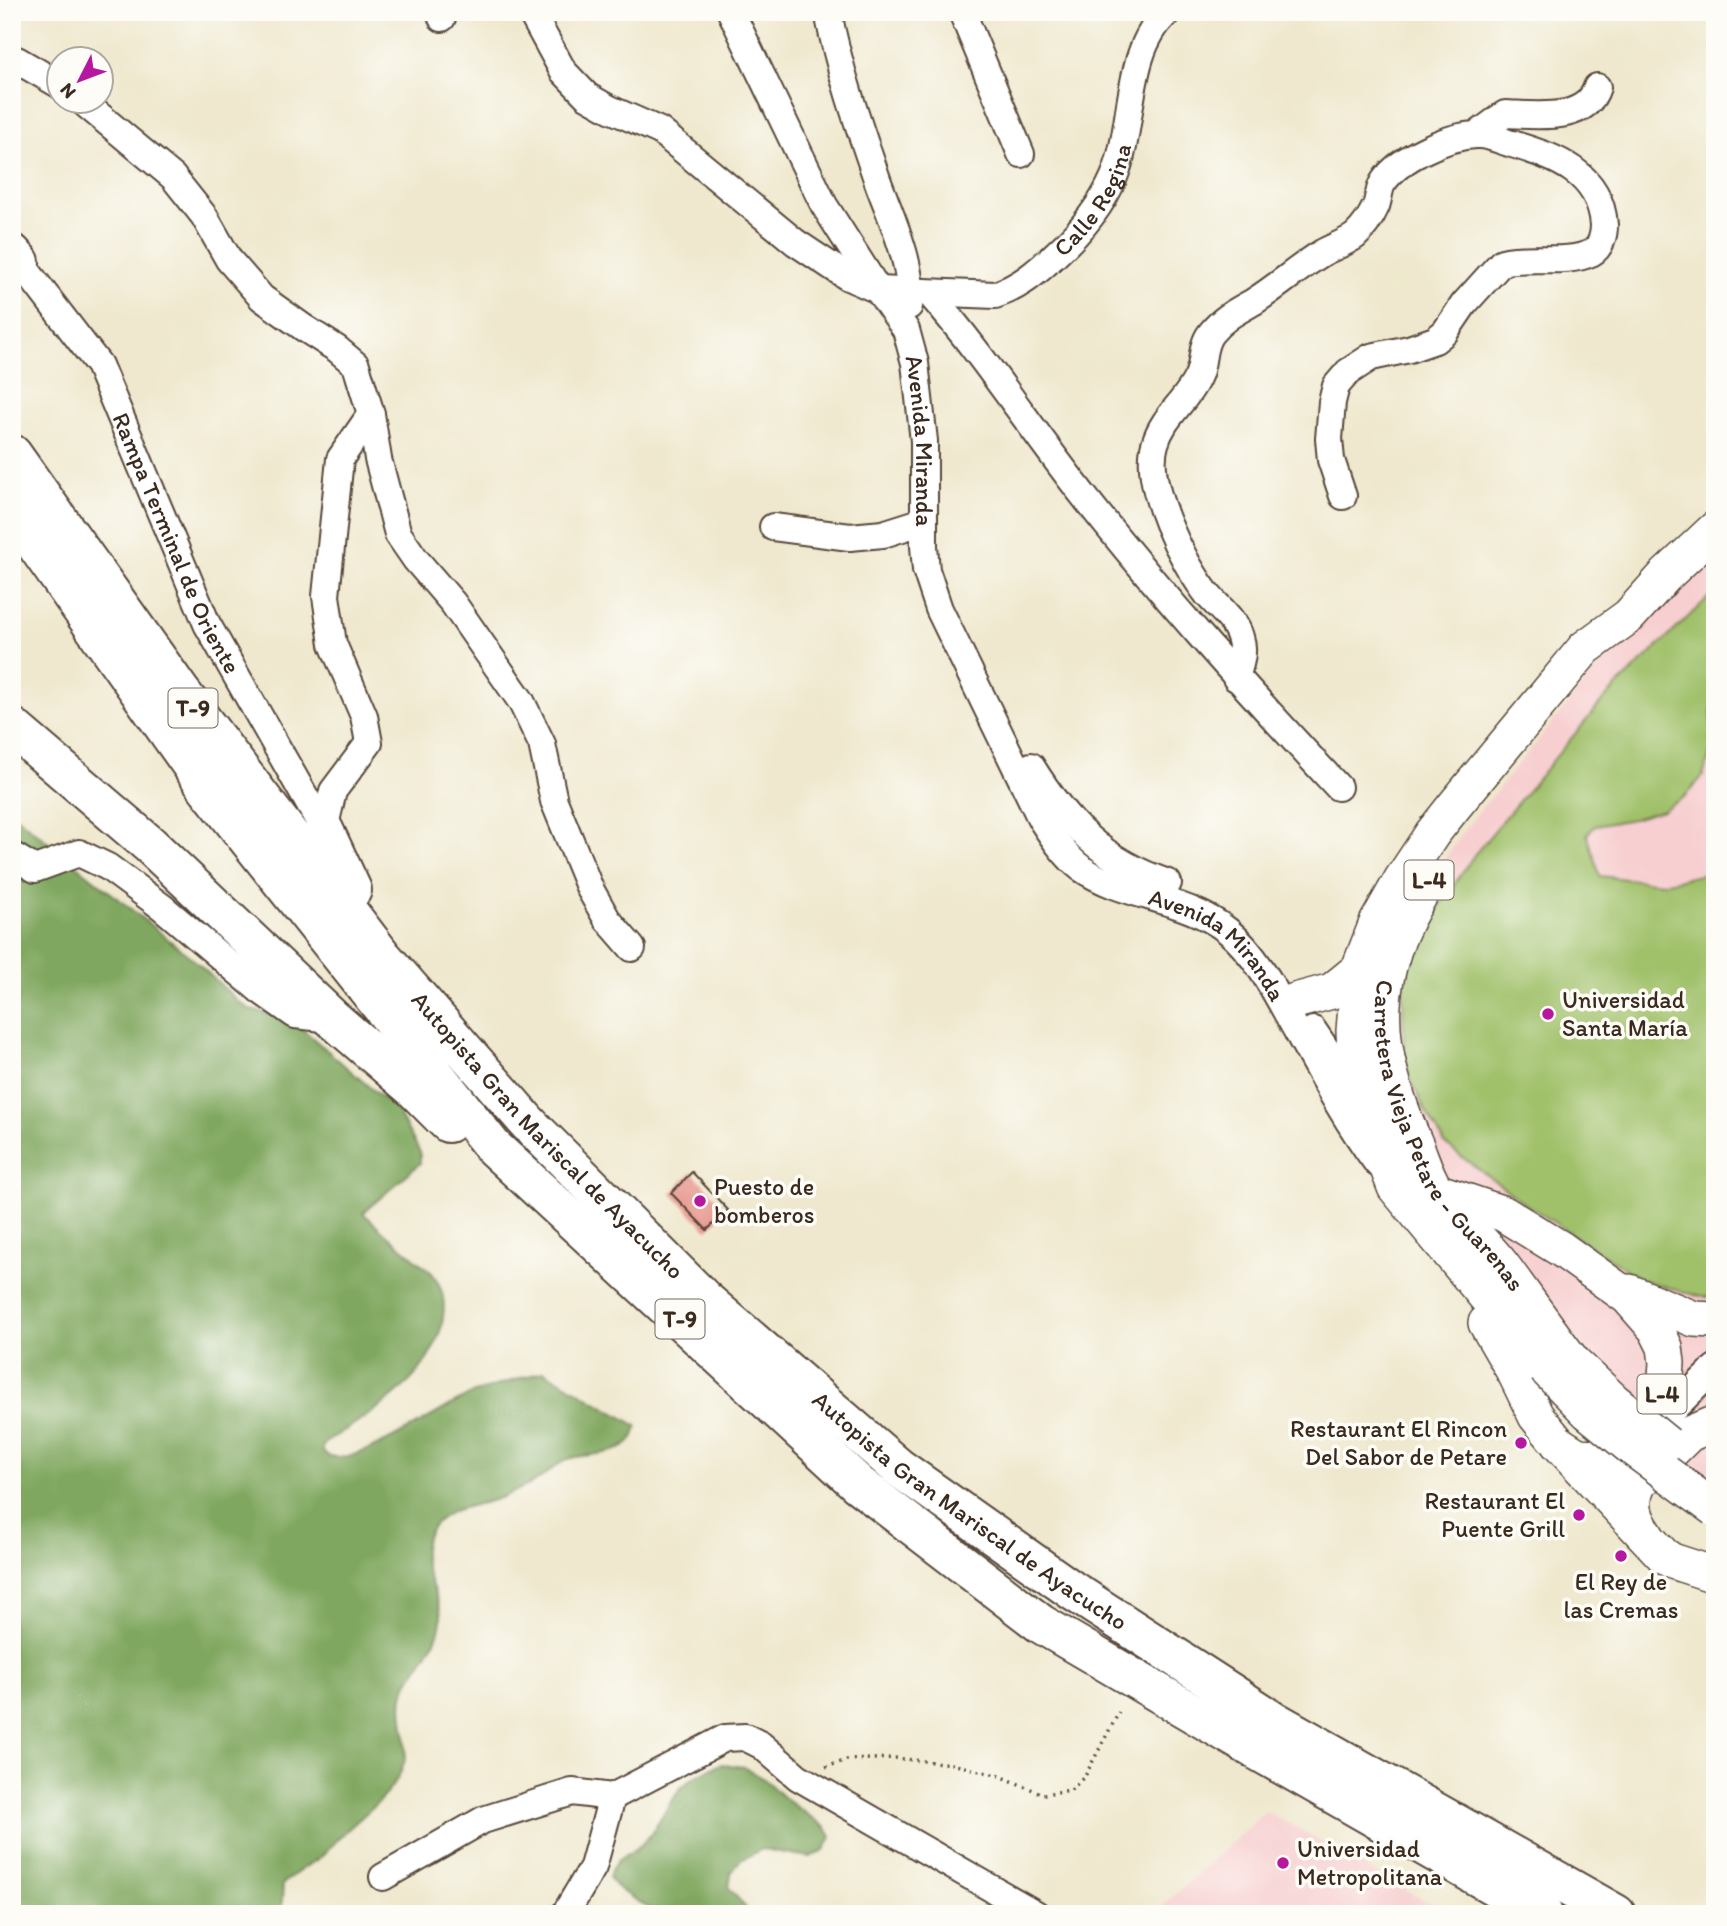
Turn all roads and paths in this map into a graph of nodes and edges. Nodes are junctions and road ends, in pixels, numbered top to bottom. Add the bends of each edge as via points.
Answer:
1 (531, 12) edge
2 (731, 12) edge
3 (828, 12) edge
4 (962, 12) edge
5 (1168, 12) edge
6 (17, 60) dead end
7 (46, 77) edge
8 (1597, 87) dead end
9 (100, 116) edge
10 (1478, 134) junction
11 (1021, 154) dead end
12 (15, 258) edge
13 (878, 290) junction
14 (920, 292) junction
15 (906, 330) junction
16 (371, 414) junction
17 (12, 454) edge
18 (1343, 496) dead end
19 (12, 511) edge
20 (924, 521) junction
21 (773, 527) dead end
22 (1715, 528) edge
23 (1629, 616) junction
24 (1236, 678) junction
25 (12, 727) edge
26 (1005, 744) junction
27 (1338, 787) dead end
28 (324, 830) junction
29 (12, 855) edge
30 (632, 948) dead end
31 (382, 956) junction
32 (1359, 969) junction
33 (1295, 1001) junction
34 (333, 1018) junction
35 (1363, 1103) junction
36 (1395, 1187) junction
37 (1436, 1191) junction
38 (589, 1235) junction
39 (1444, 1246) junction
40 (1609, 1283) junction
41 (1715, 1320) edge
42 (1559, 1365) junction
43 (1715, 1368) edge
44 (1715, 1423) edge
45 (1559, 1444) junction
46 (1715, 1480) edge
47 (1615, 1483) junction
48 (1715, 1509) edge
49 (1655, 1547) junction
50 (1715, 1575) edge
51 (1119, 1712) dead end
52 (798, 1776) junction
53 (612, 1797) junction
54 (383, 1877) dead end
55 (565, 1914) edge
56 (1036, 1914) edge
57 (1543, 1914) edge
58 (1616, 1914) edge

1 - 13 street via 563,71 587,96 660,131 795,242 846,276
2 - 13 street, Avenida Miranda via 824,205
3 - 14 street, Avenida Miranda via 846,83
4 - 11 street
5 - 14 street, Calle Regina via 1148,36 1114,177 1074,237 1030,279 1011,290 995,295
6 - 7 street
8 - 10 street via 1588,103 1575,110 1505,114
9 - 16 street via 173,177 204,216 229,260 262,298 356,365
10 - 18 street via 1547,155 1587,181 1604,222 1601,242 1591,253 1502,262 1435,340 1371,357 1348,372 1336,386 1329,439
10 - 24 street via 1427,146 1383,182 1376,206 1352,238 1230,314 1203,345 1198,376 1171,411 1154,444 1152,467 1173,536 1190,568 1240,637 1242,656
12 - 28 street, Rampa Terminal de Oriente via 99,365 207,624
13 - 14 street, Calle Regina
13 - 15 street, Avenida Miranda
14 - 15 street, Avenida Miranda
14 - 24 street via 963,332 1096,511
15 - 20 street, Avenida Miranda via 915,363 924,441
16 - 28 street via 340,459 326,596 333,644 363,716 369,743 332,791
16 - 30 street via 398,534 521,701 542,744 554,801 590,888 607,919
17 - 31 highway, Autopista Gran Mariscal de Ayacucho / T-9 via 180,691
19 - 38 highway, Autopista Gran Mariscal de Ayacucho / T-9 via 208,789 493,1147
20 - 21 street via 883,534 850,537
20 - 26 street, Avenida Miranda via 926,570 939,610
22 - 23 main road, Carretera Vieja Petare - Guarenas / L-4
23 - 32 main road, Carretera Vieja Petare - Guarenas / L-4 via 1585,648 1432,834 1377,923
23 - 37 main road, Carretera Vieja Petare - Guarenas / L-4 via 1604,660 1467,826 1413,905 1390,960 1382,1001 1384,1049 1396,1098
24 - 27 street
25 - 34 highway via 150,845
26 - 33 street, Avenida Miranda via 1031,766 1068,820 1109,856 1140,874 1193,892 1241,922 1262,946
26 - 36 street, Avenida Miranda via 1041,819 1078,866 1093,876 1189,909 1227,930 1243,946 1262,970 1349,1124
28 - 31 highway
29 - 34 street via 35,869 79,853 108,867 295,1015
31 - 58 highway, Autopista Gran Mariscal de Ayacucho / T-9 via 528,1123 694,1289 900,1468 1073,1591 1273,1720
32 - 33 main road via 1332,991
32 - 35 main road, Carretera Vieja Petare - Guarenas / L-4 via 1354,1031
33 - 35 street, Avenida Miranda
34 - 38 highway via 498,1172
35 - 36 main road, Carretera Vieja Petare - Guarenas / L-4
35 - 37 main road
36 - 39 main road, Carretera Vieja Petare - Guarenas / L-4
37 - 40 main road, L-4 via 1504,1213
37 - 42 main road, Carretera Vieja Petare - Guarenas / L-4 via 1502,1266
38 - 57 highway, Autopista Gran Mariscal de Ayacucho / T-9 via 858,1484 1041,1624
39 - 42 main road, Carretera Vieja Petare - Guarenas / L-4
39 - 45 main road, L-4 via 1536,1416
40 - 41 main road, L-4 via 1694,1319
40 - 45 main road, L-4 via 1643,1313 1664,1347 1667,1376 1659,1405 1597,1457 1578,1456
42 - 46 main road, Carretera Vieja Petare - Guarenas / L-4, bridge
42 - 48 main road, Carretera Vieja Petare - Guarenas / L-4, bridge via 1588,1412
43 - 47 street via 1617,1464
44 - 49 main road, L-4 via 1689,1434 1635,1491 1636,1520
45 - 47 main road, L-4
47 - 49 main road, L-4
49 - 50 main road, L-4 via 1672,1561
51 - 52 path via 1085,1776 1071,1790 1043,1794 1000,1776 952,1764 895,1758 847,1760
52 - 53 street via 761,1745 745,1737 725,1738
52 - 56 street
53 - 54 street via 572,1792 483,1820
53 - 55 street via 593,1867

